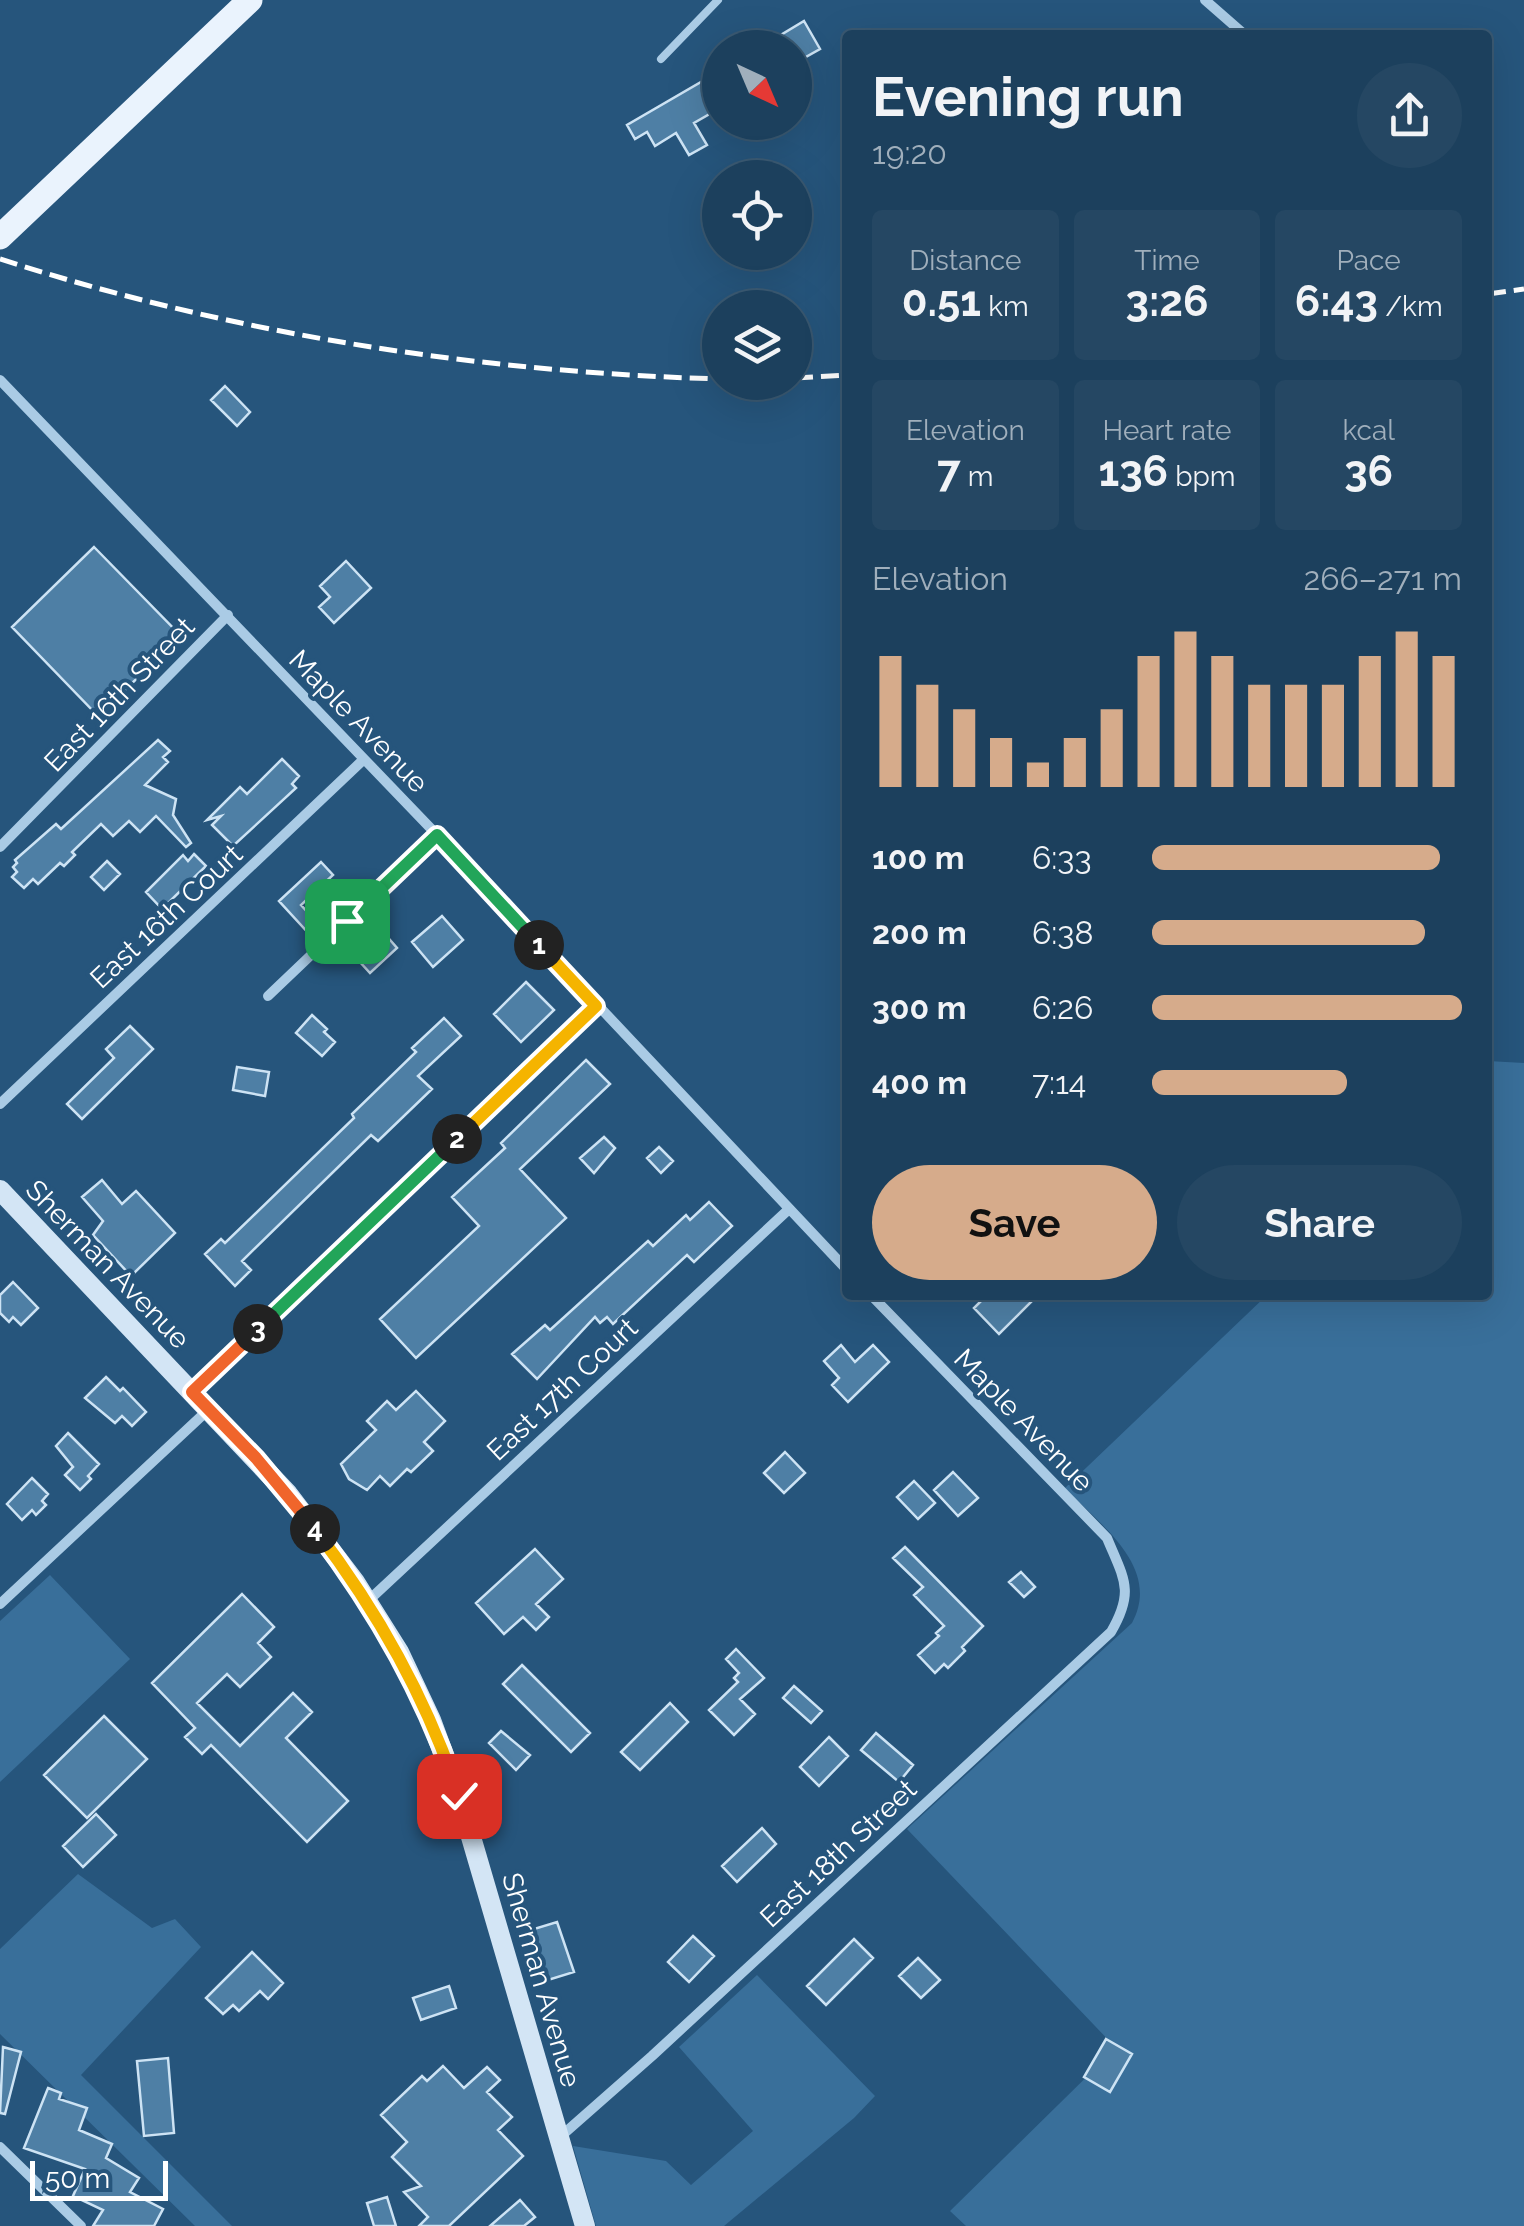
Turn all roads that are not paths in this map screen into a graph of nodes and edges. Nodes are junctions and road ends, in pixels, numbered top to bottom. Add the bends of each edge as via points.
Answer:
1 (250, 0) edge
2 (718, 0) edge
3 (1205, 0) edge
4 (1239, 30) edge
5 (661, 59) dead end
6 (0, 237) edge
7 (0, 380) edge
8 (228, 615) junction
9 (363, 760) junction
10 (437, 835) junction
11 (0, 848) edge
12 (268, 996) dead end
13 (596, 1006) junction
14 (0, 1104) edge
15 (0, 1190) edge
16 (788, 1210) junction
17 (842, 1265) edge
18 (876, 1300) edge
19 (192, 1392) junction
20 (209, 1410) junction
21 (1128, 1589) joint
22 (368, 1601) junction
23 (0, 1604) edge
24 (559, 2138) junction
25 (0, 2147) edge
26 (81, 2226) edge
27 (585, 2226) edge

1 - 6 main road
2 - 5 lane
3 - 4 street
7 - 8 street, Maple Avenue
8 - 9 street, Maple Avenue
8 - 11 street, East 16th Street
9 - 10 street, Maple Avenue
9 - 14 street, East 16th Court
10 - 12 street
10 - 13 street, Maple Avenue
13 - 16 street, Maple Avenue
13 - 19 street
15 - 19 street, Sherman Avenue
16 - 17 street, Maple Avenue
16 - 22 street, East 17th Court
18 - 21 street, Maple Avenue via 1107,1538
19 - 20 street, Sherman Avenue
20 - 22 street, Sherman Avenue via 300,1510
20 - 23 street
21 - 24 street, East 18th Street via 1111,1632
22 - 24 street, Sherman Avenue via 417,1687 449,1764
24 - 27 street, Sherman Avenue
25 - 26 street

